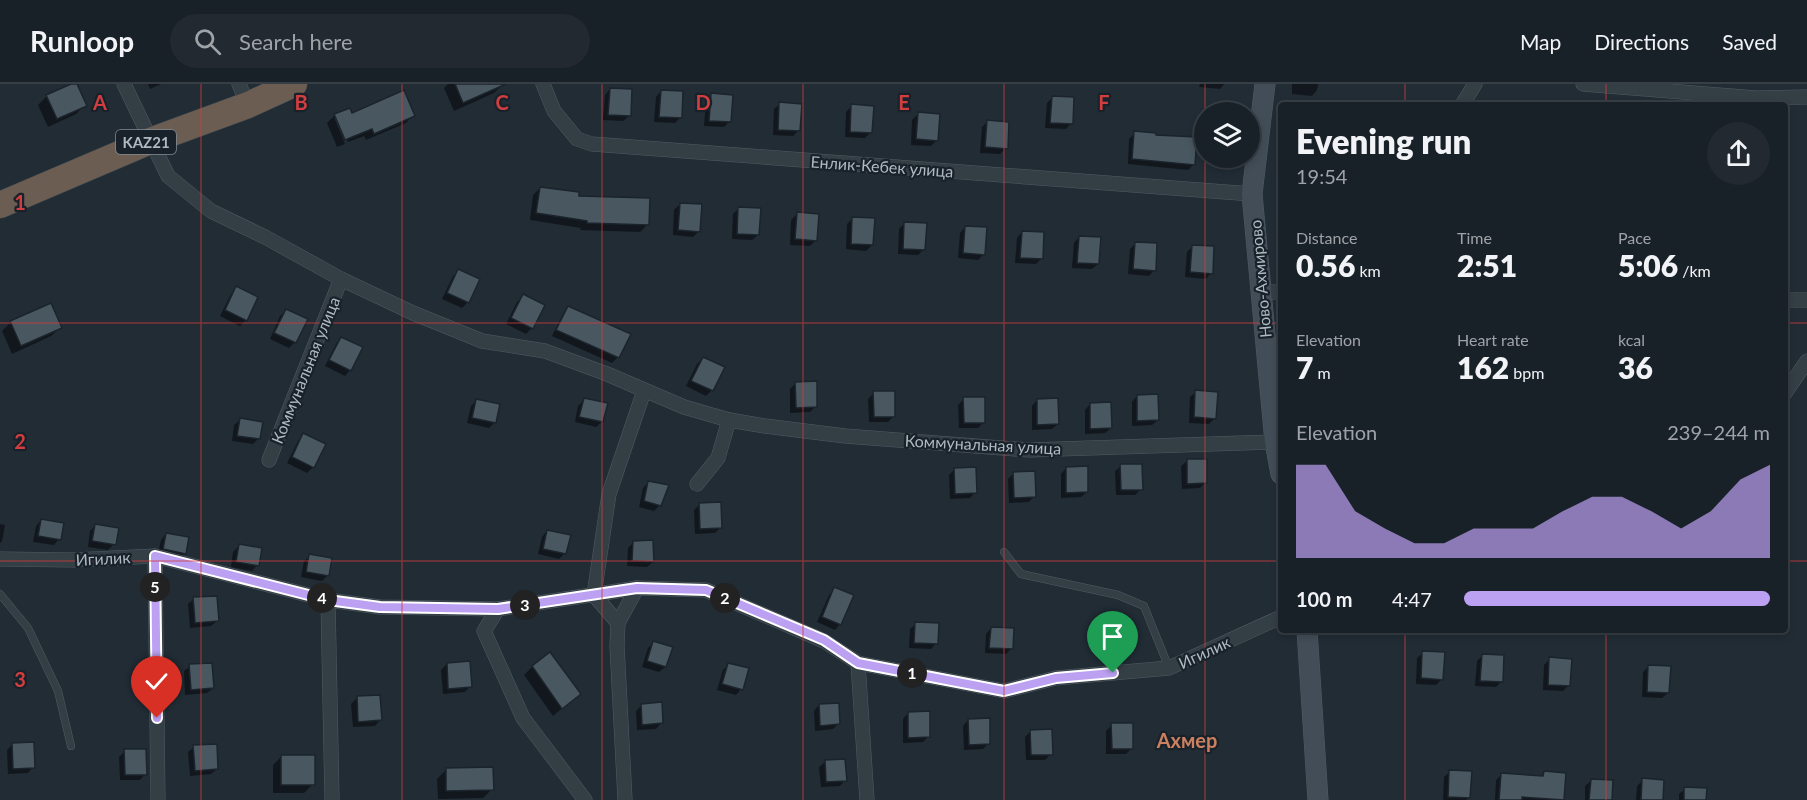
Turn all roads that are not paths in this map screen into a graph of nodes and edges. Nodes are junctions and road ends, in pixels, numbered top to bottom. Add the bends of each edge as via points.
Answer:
1 (124, 84) edge
2 (294, 84) edge
3 (543, 84) edge
4 (1265, 84) edge
5 (1475, 84) edge
6 (1583, 84) edge
7 (244, 95) edge
8 (1807, 97) edge
9 (1464, 102) edge
10 (150, 141) junction
11 (1252, 194) junction
12 (0, 205) edge
13 (341, 279) junction
14 (1260, 292) junction
15 (1278, 292) edge
16 (1788, 300) edge
17 (1807, 300) edge
18 (1807, 361) edge
19 (1788, 389) edge
20 (644, 391) junction
21 (729, 420) junction
22 (1275, 442) junction
23 (1278, 458) edge
24 (268, 460) dead end
25 (697, 484) dead end
26 (1004, 552) dead end
27 (155, 556) junction
28 (0, 559) edge
29 (637, 588) junction
30 (0, 594) edge
31 (594, 595) junction
32 (328, 600) junction
33 (498, 609) junction
34 (1278, 617) edge
35 (618, 623) junction
36 (1308, 633) edge
37 (858, 663) junction
38 (1169, 668) junction
39 (71, 746) dead end
40 (158, 800) edge
41 (332, 800) edge
42 (585, 800) edge
43 (625, 800) edge
44 (867, 800) edge
45 (1318, 800) edge

1 - 10 street, Коммунальная улица
2 - 7 highway, KAZ21
3 - 11 street, Енлик-Кебек улица via 554,111 577,139 592,144
4 - 11 street, Ново-Ахмирово
5 - 9 street
6 - 8 street via 1756,98
7 - 10 highway, KAZ21
10 - 12 highway, KAZ21
10 - 13 street, Коммунальная улица via 168,176 211,211
11 - 14 street, Ново-Ахмирово
13 - 20 street, Коммунальная улица via 482,341 545,351
13 - 24 street, Коммунальная улица
14 - 15 street
14 - 22 street, Ново-Ахмирово
16 - 17 street
18 - 19 street
20 - 21 street, Коммунальная улица
20 - 31 street via 609,494
21 - 22 street, Коммунальная улица via 845,436 1029,450
21 - 25 street via 718,458
22 - 23 street, Ново-Ахмирово
26 - 38 lane via 1021,574 1118,595 1144,606
27 - 28 street, Игилик
27 - 32 street, Игилик
27 - 40 street
29 - 31 street, Игилик
29 - 35 street
29 - 37 street, Игилик via 706,590 824,640
30 - 39 lane via 28,628 58,692
31 - 33 street, Игилик
31 - 35 street
32 - 33 street, Игилик via 380,607
32 - 41 street
33 - 42 street via 484,631 523,718
34 - 38 street, Игилик
35 - 43 street
36 - 45 street
37 - 38 street, Игилик via 1004,691 1056,678
37 - 44 street

